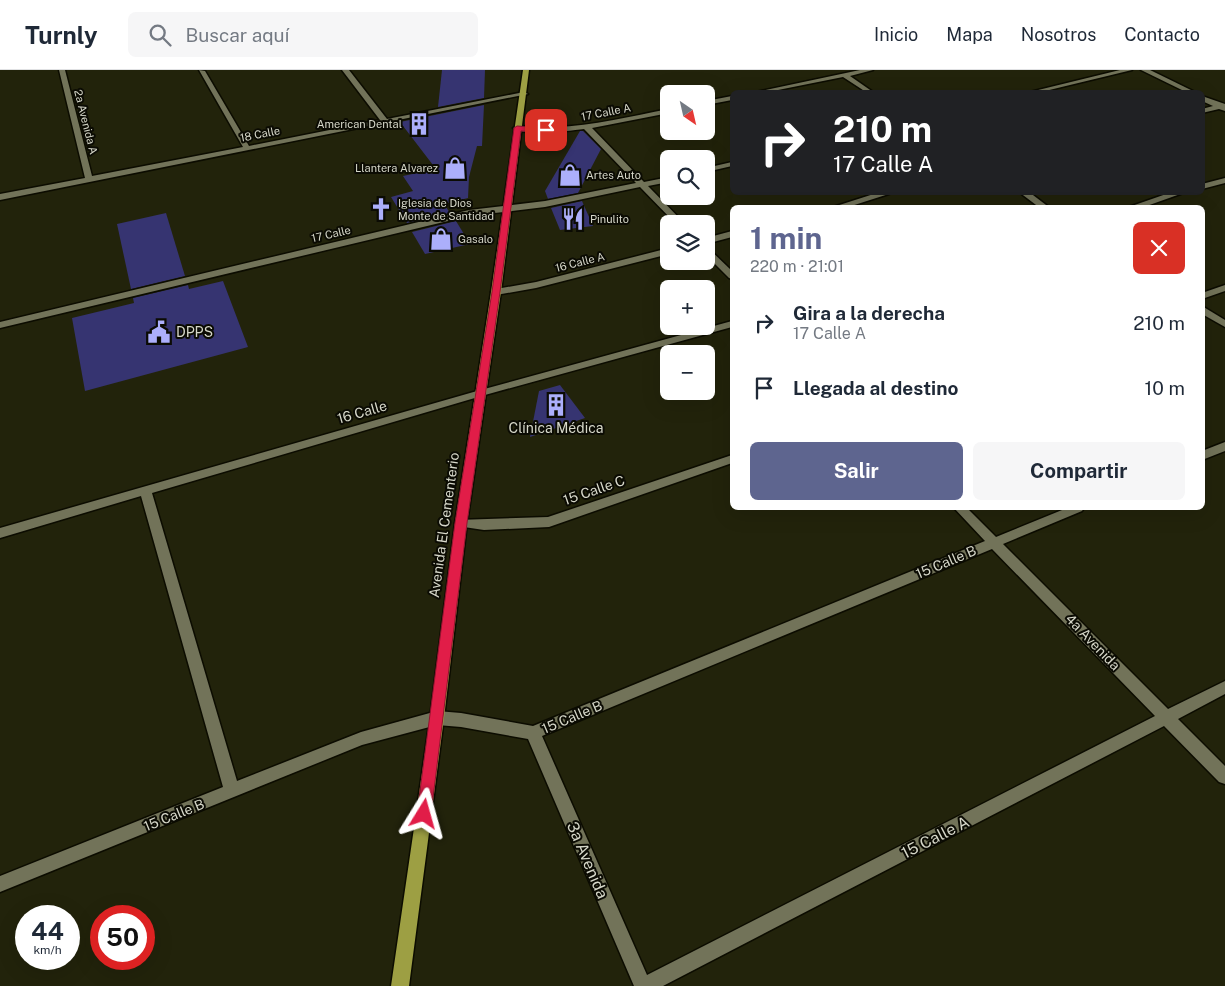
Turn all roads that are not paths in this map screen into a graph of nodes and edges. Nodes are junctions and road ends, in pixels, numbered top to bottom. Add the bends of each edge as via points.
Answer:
1 (62, 70) edge
2 (345, 70) edge
3 (526, 70) edge
4 (870, 70) edge
5 (1129, 70) edge
6 (1144, 70) edge
7 (202, 71) edge
8 (844, 75) junction
9 (770, 90) edge
10 (867, 90) edge
11 (1043, 90) edge
12 (1187, 90) edge
13 (524, 94) junction
14 (730, 98) edge
15 (1205, 99) edge
16 (715, 102) edge
17 (1223, 107) edge
18 (1205, 110) edge
19 (660, 113) edge
20 (385, 121) junction
21 (517, 128) junction
22 (587, 128) junction
23 (247, 148) junction
24 (730, 164) edge
25 (715, 168) edge
26 (89, 179) junction
27 (1225, 180) edge
28 (660, 181) edge
29 (643, 185) junction
30 (1205, 186) edge
31 (880, 195) edge
32 (1027, 195) edge
33 (1172, 195) edge
34 (0, 197) edge
35 (845, 205) edge
36 (1042, 205) edge
37 (1140, 205) edge
38 (508, 207) junction
39 (672, 215) edge
40 (730, 235) edge
41 (715, 239) edge
42 (660, 253) edge
43 (715, 258) edge
44 (730, 274) edge
45 (1225, 288) edge
46 (496, 292) junction
47 (1205, 295) edge
48 (1205, 311) edge
49 (1225, 324) edge
50 (0, 325) edge
51 (730, 325) edge
52 (481, 393) junction
53 (1225, 446) edge
54 (1205, 455) edge
55 (730, 460) edge
56 (145, 491) junction
57 (962, 510) edge
58 (1073, 510) edge
59 (461, 523) junction
60 (0, 533) edge
61 (994, 542) junction
62 (1225, 687) edge
63 (1166, 717) junction
64 (437, 718) junction
65 (533, 733) junction
66 (1225, 777) edge
67 (232, 791) junction
68 (0, 884) edge
69 (400, 986) edge
70 (644, 986) edge

1 - 26 street, 2a Avenida A
2 - 20 street
3 - 13 main road, Avenida El Cementerio
4 - 8 street
5 - 11 street
6 - 12 street
7 - 23 street
8 - 9 street
8 - 10 street
13 - 20 street, 18 Calle
13 - 21 main road, Avenida El Cementerio
14 - 16 street
15 - 17 street
17 - 18 street
19 - 22 street, 17 Calle A
20 - 23 street, 18 Calle
21 - 22 street, 17 Calle A via 561,131
21 - 38 main road, Avenida El Cementerio
22 - 29 street
23 - 26 street, 18 Calle
24 - 25 street
26 - 34 street, 18 Calle
27 - 30 street
28 - 29 street, 17 Calle
29 - 38 street, 17 Calle via 545,204
29 - 39 street
31 - 35 street
32 - 36 street
33 - 37 street
38 - 46 main road, Avenida El Cementerio
38 - 50 street, 17 Calle via 469,213
40 - 41 street
42 - 46 street, 16 Calle A
43 - 44 street
45 - 47 street
46 - 52 main road, Avenida El Cementerio
48 - 49 street
51 - 52 street, 16 Calle
52 - 56 street, 16 Calle
52 - 59 main road, Avenida El Cementerio
53 - 54 street
55 - 59 street, 15 Calle C via 549,522
56 - 60 street, 16 Calle
56 - 67 street
57 - 61 street, 4a Avenida
58 - 61 street, 15 Calle B
59 - 64 main road, Avenida El Cementerio
61 - 63 street, 4a Avenida
61 - 65 street, 15 Calle B
62 - 63 street, 15 Calle A
63 - 66 street, 4a Avenida
63 - 70 street, 15 Calle A
64 - 65 street, 15 Calle B
64 - 67 street, 15 Calle B via 361,739
64 - 69 main road, Avenida El Cementerio
65 - 70 street, 3a Avenida
67 - 68 street, 15 Calle B

